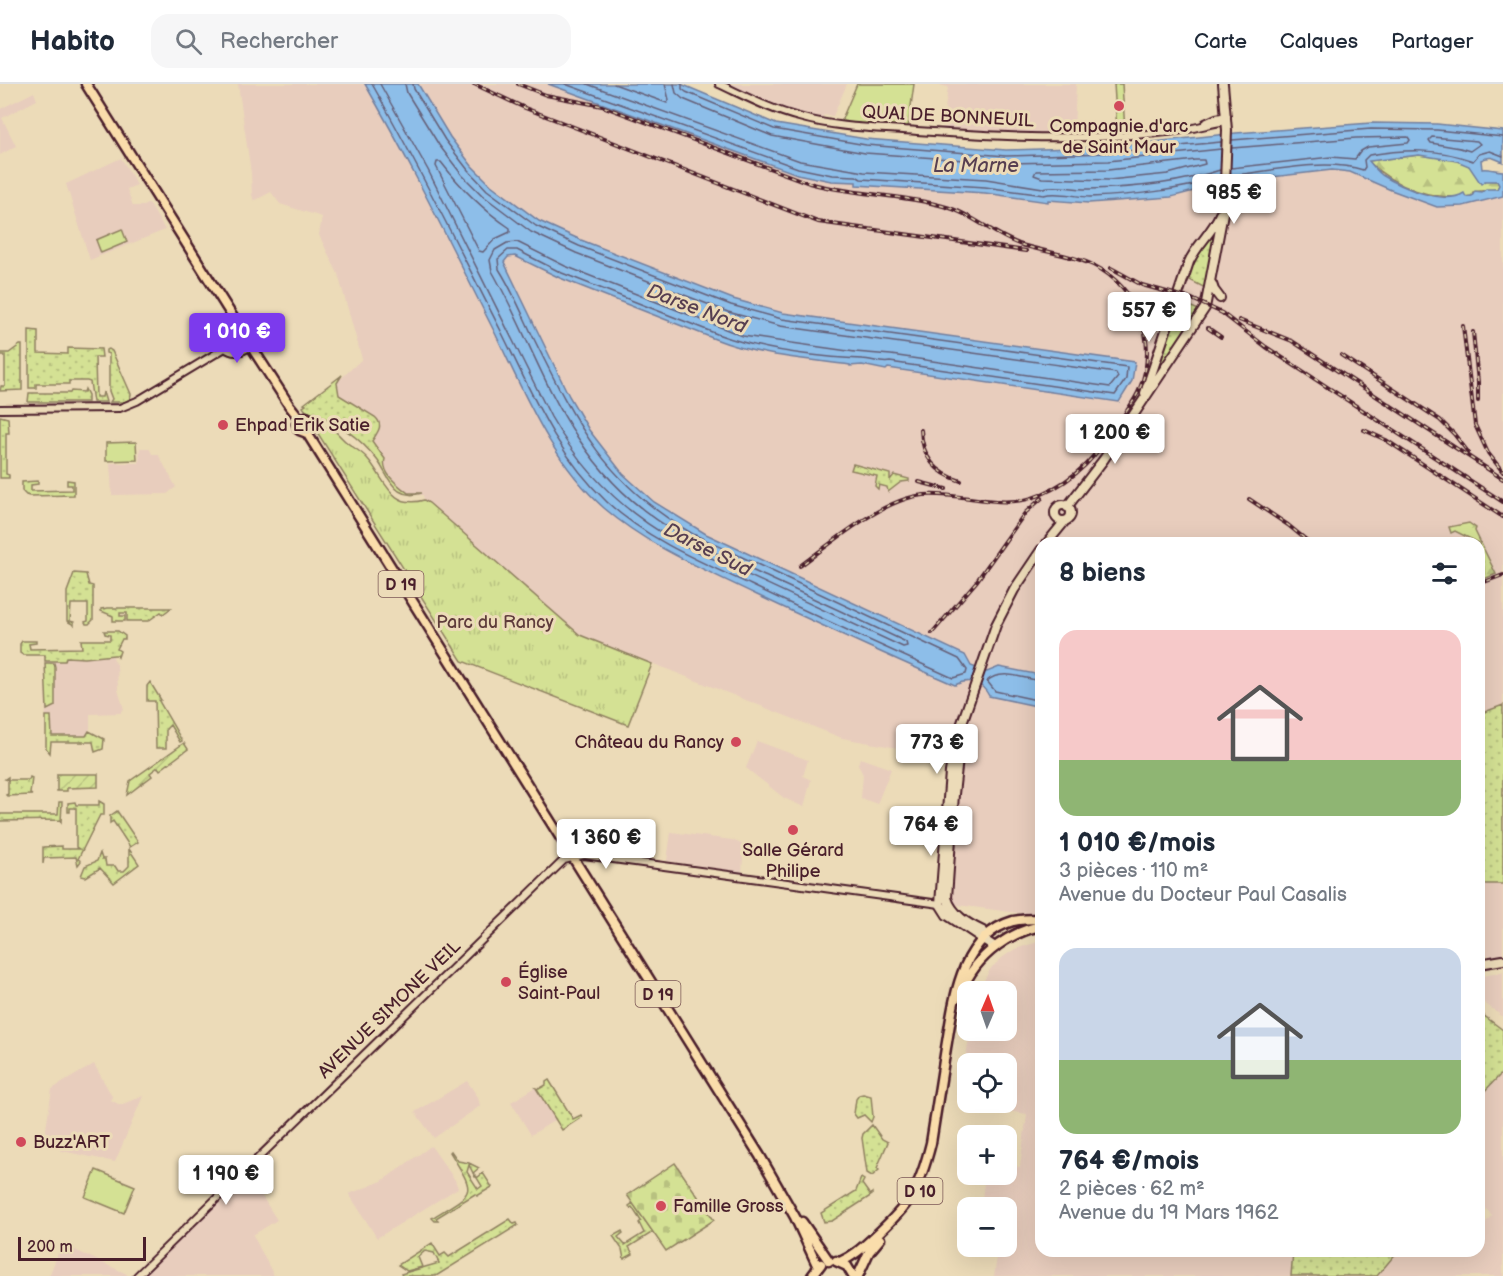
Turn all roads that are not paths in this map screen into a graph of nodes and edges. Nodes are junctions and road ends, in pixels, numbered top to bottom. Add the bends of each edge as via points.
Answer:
1 (86, 84) edge
2 (719, 84) edge
3 (1223, 84) edge
4 (1227, 118) junction
5 (1225, 189) junction
6 (1211, 279) junction
7 (1220, 298) dead end
8 (238, 326) junction
9 (251, 346) junction
10 (225, 348) junction
11 (1140, 405) junction
12 (0, 409) edge
13 (1067, 507) junction
14 (1061, 520) junction
15 (1050, 537) edge
16 (1035, 559) edge
17 (572, 856) junction
18 (945, 905) junction
19 (1035, 919) edge
20 (1035, 928) edge
21 (968, 930) junction
22 (988, 938) junction
23 (974, 951) junction
24 (1503, 960) edge
25 (1485, 963) edge
26 (1503, 965) edge
27 (1485, 968) edge
28 (760, 1156) junction
29 (828, 1261) junction
30 (840, 1262) junction
31 (818, 1266) junction
32 (863, 1271) edge
33 (137, 1276) edge
34 (812, 1276) edge
35 (853, 1276) edge
36 (858, 1276) edge

1 - 8 main road
2 - 4 street, QUAI DE BONNEUIL via 805,119 877,129 1078,137 1156,133
3 - 4 main road
4 - 5 main road
5 - 6 main road
5 - 11 main road via 1217,220 1187,266
6 - 7 main road
6 - 11 main road via 1205,308
8 - 9 main road
8 - 10 street via 225,337
9 - 10 street via 237,352
9 - 17 main road, D 19 via 300,419 298,430 308,433
10 - 12 street via 120,408
11 - 13 main road
13 - 14 main road via 1071,515
13 - 14 main road via 1056,509 1055,516
14 - 15 main road
16 - 18 main road via 1006,605 951,761
17 - 18 street
17 - 28 main road, D 19
17 - 33 street, AVENUE SIMONE VEIL via 513,908
18 - 21 main road via 947,915
18 - 22 main road
19 - 22 main road, D 10 via 1014,921
20 - 22 main road, D 10
21 - 22 main road
21 - 23 main road
22 - 23 main road, D 10
22 - 32 main road, D 10 via 960,996 937,1140 925,1181 914,1205 875,1243
23 - 30 main road, D 10 via 955,994 931,1143 917,1186 896,1218 864,1247
24 - 25 main road
26 - 27 main road
28 - 29 main road, D 19
28 - 31 main road, D 19
29 - 30 main road
29 - 31 main road
30 - 35 main road
31 - 34 main road
32 - 36 main road, D 10

